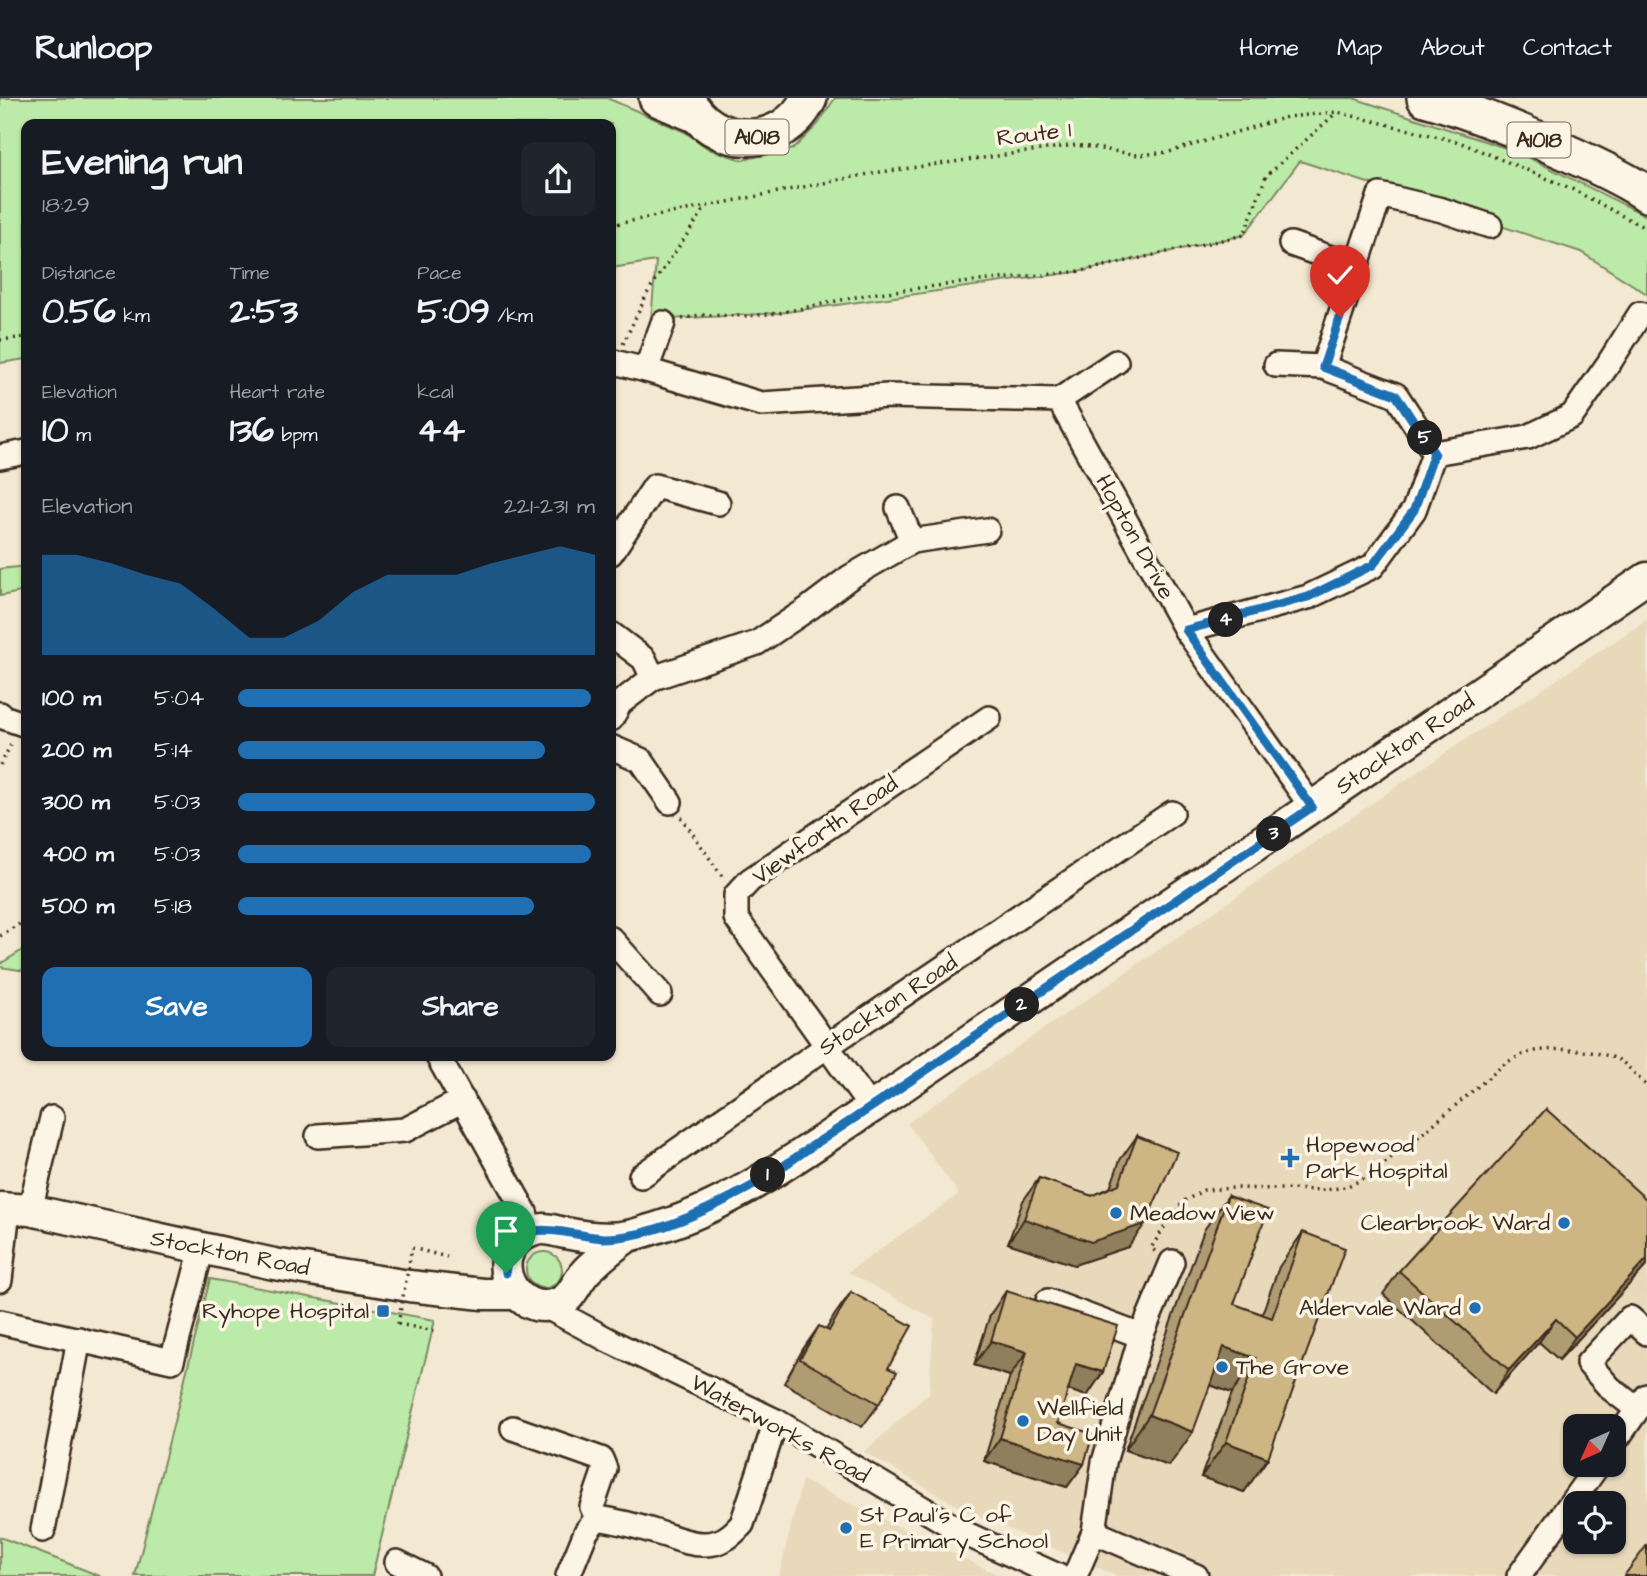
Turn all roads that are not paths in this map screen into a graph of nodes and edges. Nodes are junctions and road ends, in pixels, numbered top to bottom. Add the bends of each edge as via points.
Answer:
1 (657, 98) edge
2 (809, 98) edge
3 (1426, 98) edge
4 (691, 106) edge
5 (1647, 194) edge
6 (1490, 226) dead end
7 (1291, 244) dead end
8 (1356, 267) junction
9 (1640, 314) dead end
10 (663, 323) road end
11 (1116, 362) dead end
12 (616, 364) edge
13 (1276, 365) dead end
14 (1323, 367) junction
15 (646, 370) junction
16 (1059, 400) junction
17 (21, 453) edge
18 (1434, 453) junction
19 (0, 457) edge
20 (718, 503) dead end
21 (898, 508) dead end
22 (987, 530) dead end
23 (912, 541) junction
24 (616, 545) edge
25 (1647, 578) edge
26 (1186, 630) junction
27 (616, 638) edge
28 (653, 678) junction
29 (616, 710) edge
30 (0, 714) edge
31 (989, 718) dead end
32 (21, 723) edge
33 (616, 749) edge
34 (670, 802) road end
35 (1312, 807) junction
36 (1172, 813) dead end
37 (616, 945) edge
38 (660, 994) dead end
39 (826, 1047) junction
40 (440, 1061) edge
41 (463, 1100) junction
42 (871, 1108) junction
43 (52, 1118) dead end
44 (318, 1136) dead end
45 (641, 1176) dead end
46 (13, 1209) edge
47 (544, 1232) junction
48 (628, 1236) junction
49 (202, 1248) junction
50 (506, 1262) junction
51 (1172, 1262) road end
52 (0, 1280) edge
53 (578, 1284) junction
54 (461, 1292) junction
55 (515, 1294) junction
56 (1048, 1301) edge
57 (545, 1306) junction
58 (0, 1322) edge
59 (1647, 1332) edge
60 (1141, 1336) junction
61 (79, 1339) junction
62 (612, 1342) junction
63 (1642, 1403) edge
64 (776, 1421) junction
65 (1626, 1426) edge
66 (513, 1428) dead end
67 (1589, 1477) edge
68 (597, 1518) junction
69 (43, 1530) dead end
70 (1094, 1532) junction
71 (397, 1562) dead end
72 (425, 1576) edge
73 (568, 1576) edge
74 (1058, 1576) edge
75 (1075, 1576) edge
76 (1196, 1576) edge
77 (1519, 1576) edge

1 - 4 highway, A1018
2 - 4 highway, A1018 via 783,128 754,138 722,133
3 - 5 highway, A1018 via 1523,132
6 - 8 street via 1380,195
7 - 8 street
8 - 14 street
9 - 18 street via 1572,416 1528,437
10 - 15 street
11 - 16 street
12 - 15 street
13 - 14 street
14 - 18 street via 1396,395
15 - 16 street via 761,404 888,396
16 - 26 street, Hopton Drive
17 - 19 street
18 - 26 street via 1414,510 1373,565 1308,597
20 - 24 street via 655,486
21 - 23 street
22 - 23 street
23 - 28 street via 850,577 757,643
25 - 35 main road, Stockton Road
26 - 35 street, Hopton Drive
27 - 28 street via 644,659
28 - 29 street
30 - 32 street
31 - 39 street, Viewforth Road via 750,880 736,895 736,918
33 - 34 street via 641,760
35 - 42 main road, Stockton Road
36 - 39 street, Stockton Road
37 - 38 street
39 - 42 street, Viewforth Road
39 - 45 street, Stockton Road
40 - 41 street
41 - 44 street via 405,1130
41 - 47 street via 526,1212
42 - 48 main road, Stockton Road via 746,1190 704,1211
43 - 46 street
46 - 49 main road, Stockton Road
46 - 52 street
47 - 48 main road, Stockton Road
47 - 50 main road via 518,1239
47 - 53 main road via 570,1240 578,1251 582,1265
48 - 53 main road, Stockton Road via 595,1262
49 - 54 main road, Stockton Road via 274,1264
49 - 61 street via 172,1361
50 - 54 main road
50 - 55 main road
51 - 60 street
53 - 57 main road, Stockton Road via 567,1298
53 - 62 street, Waterworks Road via 582,1310
54 - 55 main road, Stockton Road
55 - 57 main road, Stockton Road via 528,1303
56 - 60 street
57 - 62 street, Waterworks Road
58 - 61 street
59 - 63 street via 1630,1318 1588,1363 1610,1388
60 - 70 street via 1104,1462
61 - 69 street
62 - 64 street, Waterworks Road
63 - 65 street
64 - 68 street via 742,1524 732,1536 704,1545
64 - 74 street, Waterworks Road via 962,1532
66 - 68 street via 601,1460 605,1469 592,1507
67 - 77 street
68 - 73 street via 586,1532
70 - 75 street
70 - 76 street
71 - 72 street

